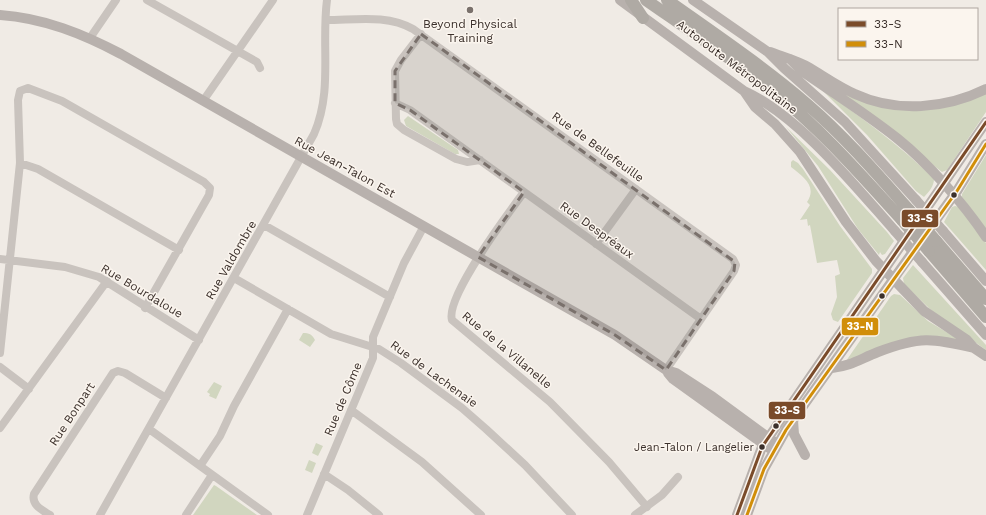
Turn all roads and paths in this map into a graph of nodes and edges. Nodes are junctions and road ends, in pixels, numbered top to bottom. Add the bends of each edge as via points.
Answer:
1 (116, 0) edge
2 (146, 0) edge
3 (327, 0) edge
4 (620, 0) edge
5 (631, 0) edge
6 (646, 0) edge
7 (667, 0) edge
8 (693, 0) edge
9 (270, 1) edge
10 (0, 15) edge
11 (643, 18) junction
12 (326, 20) junction
13 (421, 34) junction
14 (90, 38) junction
15 (238, 52) junction
16 (768, 52) junction
17 (790, 60) junction
18 (260, 68) dead end
19 (986, 89) edge
20 (744, 91) junction
21 (203, 101) junction
22 (395, 103) junction
23 (986, 122) edge
24 (986, 144) edge
25 (302, 157) junction
26 (480, 160) junction
27 (20, 163) junction
28 (944, 185) junction
29 (636, 189) junction
30 (524, 192) junction
31 (952, 195) junction
32 (905, 216) junction
33 (264, 225) junction
34 (424, 226) junction
35 (986, 237) edge
36 (936, 241) junction
37 (596, 244) junction
38 (179, 250) junction
39 (478, 257) junction
40 (0, 259) edge
41 (9, 260) junction
42 (884, 269) junction
43 (234, 278) junction
44 (894, 279) junction
45 (108, 281) junction
46 (986, 281) edge
47 (390, 297) junction
48 (986, 299) edge
49 (145, 308) junction
50 (288, 310) junction
51 (986, 317) edge
52 (701, 319) junction
53 (986, 335) edge
54 (199, 340) junction
55 (372, 346) junction
56 (974, 348) junction
57 (0, 353) edge
58 (986, 356) edge
59 (0, 367) edge
60 (832, 368) junction
61 (666, 370) junction
62 (29, 389) junction
63 (166, 398) junction
64 (351, 410) junction
65 (793, 420) junction
66 (0, 428) edge
67 (149, 429) junction
68 (771, 444) junction
69 (805, 455) dead end
70 (200, 466) junction
71 (324, 474) junction
72 (212, 475) junction
73 (678, 477) dead end
74 (647, 507) junction
75 (50, 515) edge
76 (100, 515) edge
77 (186, 515) edge
78 (268, 515) edge
79 (307, 515) edge
80 (379, 515) edge
81 (481, 515) edge
82 (572, 515) edge
83 (635, 515) edge
84 (737, 515) edge
85 (747, 515) edge

1 - 14 street
2 - 15 street
3 - 12 street, Rue Valdombre
4 - 11 main road
5 - 11 highway
6 - 32 highway, Autoroute Métropolitaine via 756,78 804,118
7 - 32 highway, Autoroute Métropolitaine via 746,56 808,105 864,160
8 - 16 main road
9 - 15 street
10 - 14 main road, Rue Jean-Talon Est via 45,22
11 - 20 main road
12 - 13 street, Rue de Bellefeuille via 396,21
12 - 25 street, Rue Valdombre via 323,107 316,129
13 - 22 street via 401,60 396,71
13 - 29 street, Rue de Bellefeuille
14 - 21 main road, Rue Jean-Talon Est
15 - 18 street via 257,62
15 - 21 street
16 - 17 main road
16 - 36 main road, bridge via 845,122 916,200
17 - 19 main road via 856,95 895,105 938,105 965,99
17 - 28 main road via 803,72 898,139
20 - 42 main road via 755,107 800,152 846,222
20 - 53 main road, bridge via 761,99 843,173
21 - 25 main road, Rue Jean-Talon Est
22 - 26 street, Rue Despréaux via 410,110
22 - 26 street via 397,124 404,130 456,159 467,162
23 - 28 main road
24 - 31 main road
25 - 33 street, Rue Valdombre
25 - 34 main road, Rue Jean-Talon Est
26 - 30 street, Rue Despréaux
27 - 38 street via 38,169
27 - 38 street via 18,100 22,89 32,89 62,101 204,182 210,188 209,195
27 - 41 street
28 - 31 main road
28 - 42 main road
29 - 37 street
29 - 52 street, Rue de Bellefeuille via 735,262 734,271
30 - 37 street, Rue Despréaux
30 - 39 street, Rue de la Villanelle
31 - 35 main road
31 - 44 main road
32 - 36 highway, Autoroute Métropolitaine, bridge
33 - 43 street, Rue Valdombre
33 - 47 street
34 - 39 main road, Rue Jean-Talon Est
34 - 47 street, Rue de Côme via 407,256
36 - 46 main road
36 - 48 highway, Autoroute Métropolitaine
36 - 51 highway, Autoroute Métropolitaine
37 - 52 street, Rue Despréaux
38 - 49 street
39 - 61 main road, Rue Jean-Talon Est via 616,335
39 - 74 street, Rue de la Villanelle via 460,292 451,314 452,320 550,402 609,462
40 - 41 street, Rue Bourdaloue
41 - 45 street, Rue Bourdaloue via 74,268
41 - 57 street
42 - 44 main road
42 - 68 main road
43 - 50 street, Rue de Lachenaie
43 - 54 street, Rue Valdombre
44 - 56 main road via 924,311 967,340
44 - 60 main road
45 - 49 street, Rue Bourdaloue
45 - 62 street
47 - 55 street, Rue de Côme via 373,337
49 - 54 street, Rue Bourdaloue
50 - 55 street, Rue de Lachenaie via 331,334
50 - 70 street via 220,436
52 - 61 street, Rue de Bellefeuille
54 - 63 street, Rue Valdombre
55 - 64 street, Rue de Côme via 373,358
55 - 82 street, Rue de Lachenaie via 401,363 462,408 525,465
56 - 58 main road
56 - 60 main road via 940,340 913,341 877,352 847,366
59 - 62 street
60 - 65 main road
61 - 68 main road, Rue Jean-Talon Est via 673,379
62 - 66 street
63 - 67 street, Rue Valdombre
63 - 75 street, Rue Bonpart via 125,373 113,373 34,494 35,504
64 - 71 street, Rue de Côme
64 - 81 street via 422,462
65 - 68 main road
65 - 69 main road via 794,434
67 - 70 street
67 - 76 street, Rue Valdombre
68 - 84 main road
68 - 85 main road
70 - 72 street
71 - 79 street, Rue de Côme
71 - 80 street
72 - 77 street
72 - 78 street
73 - 74 street
74 - 83 street

